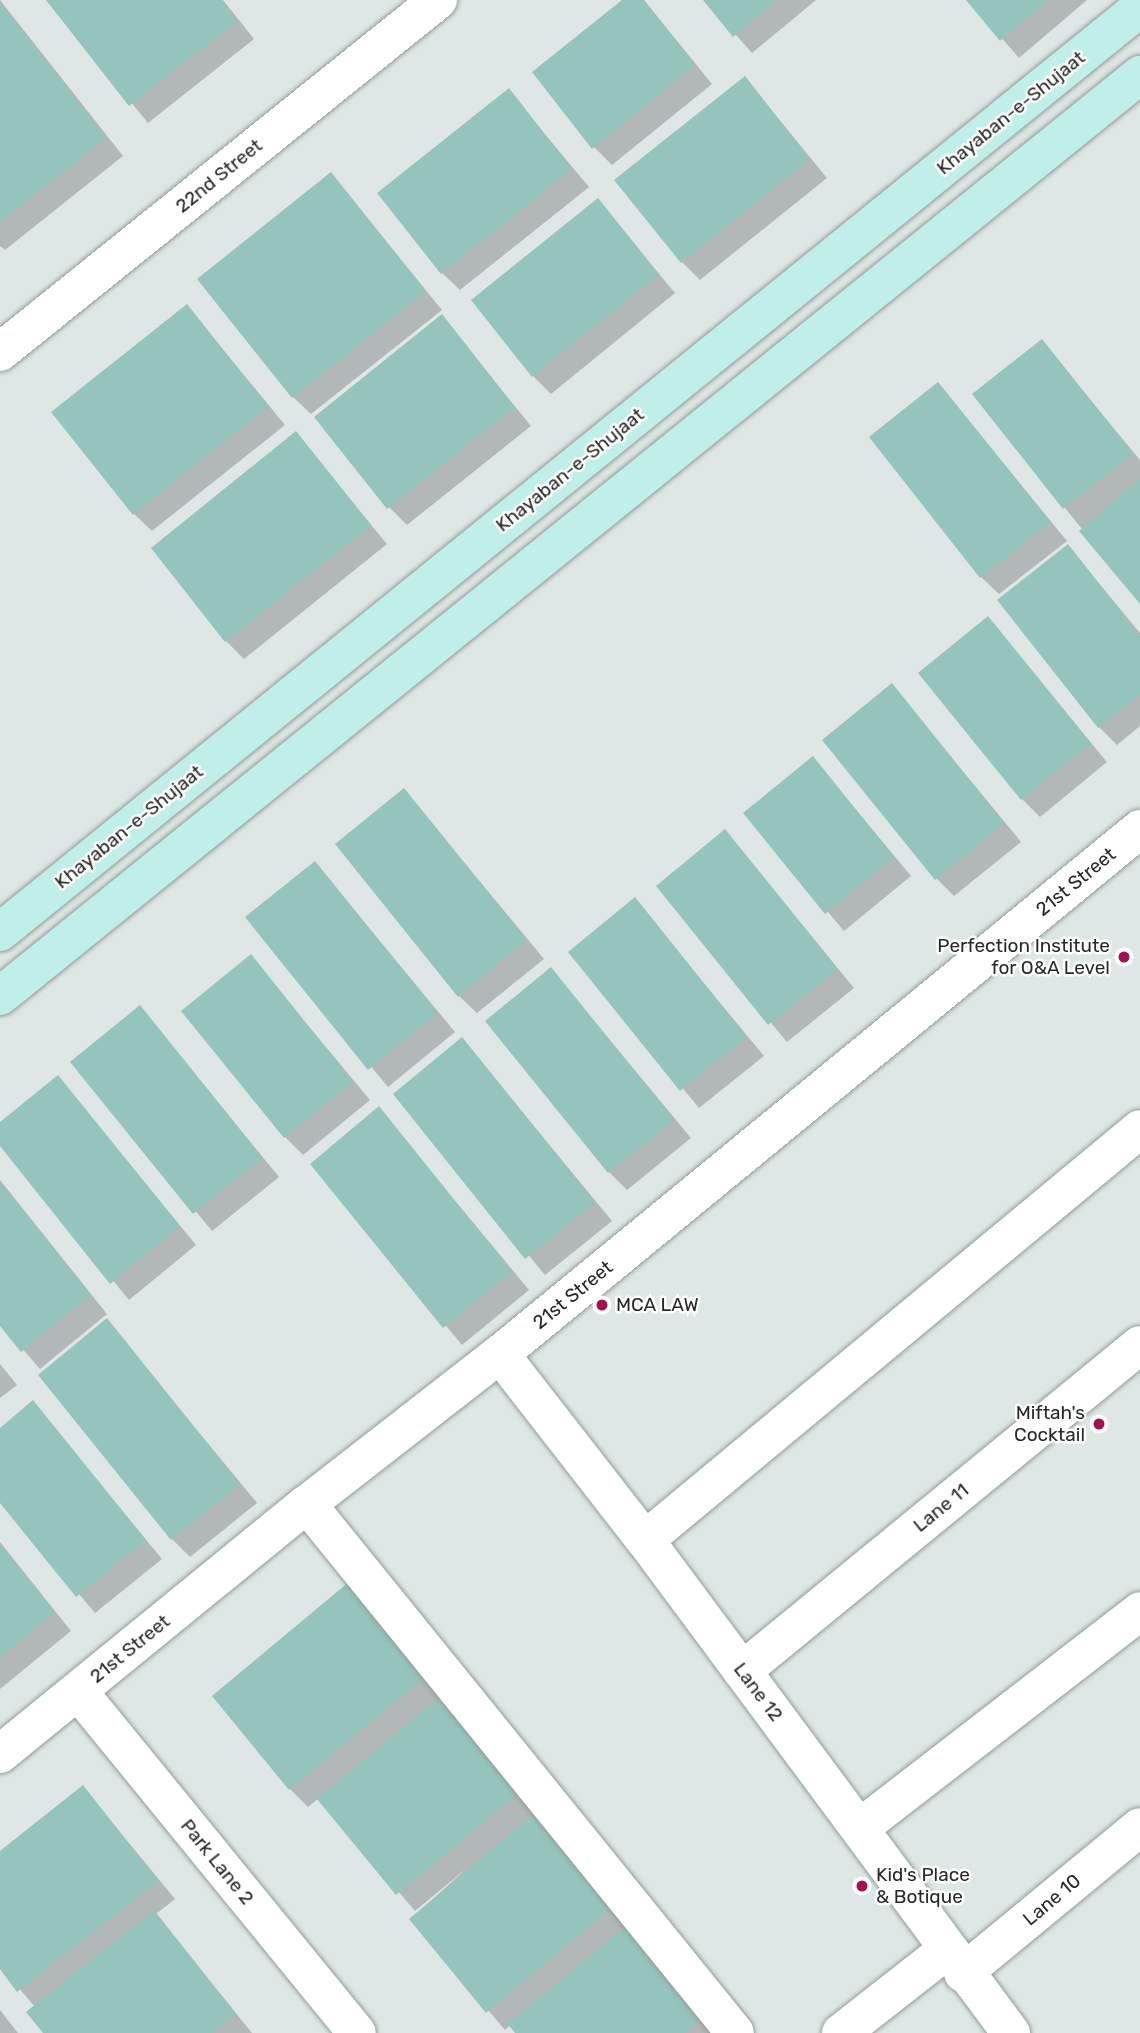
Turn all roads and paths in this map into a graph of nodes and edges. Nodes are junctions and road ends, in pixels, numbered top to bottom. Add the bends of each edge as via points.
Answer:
1 (438, 0) edge
2 (1140, 8) edge
3 (1140, 75) edge
4 (0, 352) edge
5 (1140, 829) edge
6 (0, 932) edge
7 (0, 996) edge
8 (1140, 1129) edge
9 (1140, 1345) edge
10 (500, 1354) junction
11 (307, 1504) junction
12 (645, 1540) junction
13 (1140, 1611) edge
14 (742, 1671) junction
15 (78, 1691) junction
16 (0, 1754) edge
17 (861, 1827) junction
18 (1140, 1827) edge
19 (955, 1961) junction
20 (357, 2033) edge
21 (735, 2033) edge
22 (841, 2033) edge
23 (1011, 2033) edge

1 - 4 street, 22nd Street
2 - 6 main road, Khayaban-e-Shujaat
3 - 7 main road
5 - 10 street, 21st Street
8 - 12 street
9 - 14 street, Lane 11
10 - 11 street, 21st Street
10 - 12 street, Lane 12
11 - 15 street, 21st Street
11 - 21 street
12 - 14 street, Lane 12
13 - 17 street
14 - 17 street, Lane 12
15 - 16 street, 21st Street
15 - 20 street, Park Lane 2
17 - 19 street, Lane 12
18 - 19 street, Lane 10
19 - 22 street, Lane 10
19 - 23 street, Lane 12

